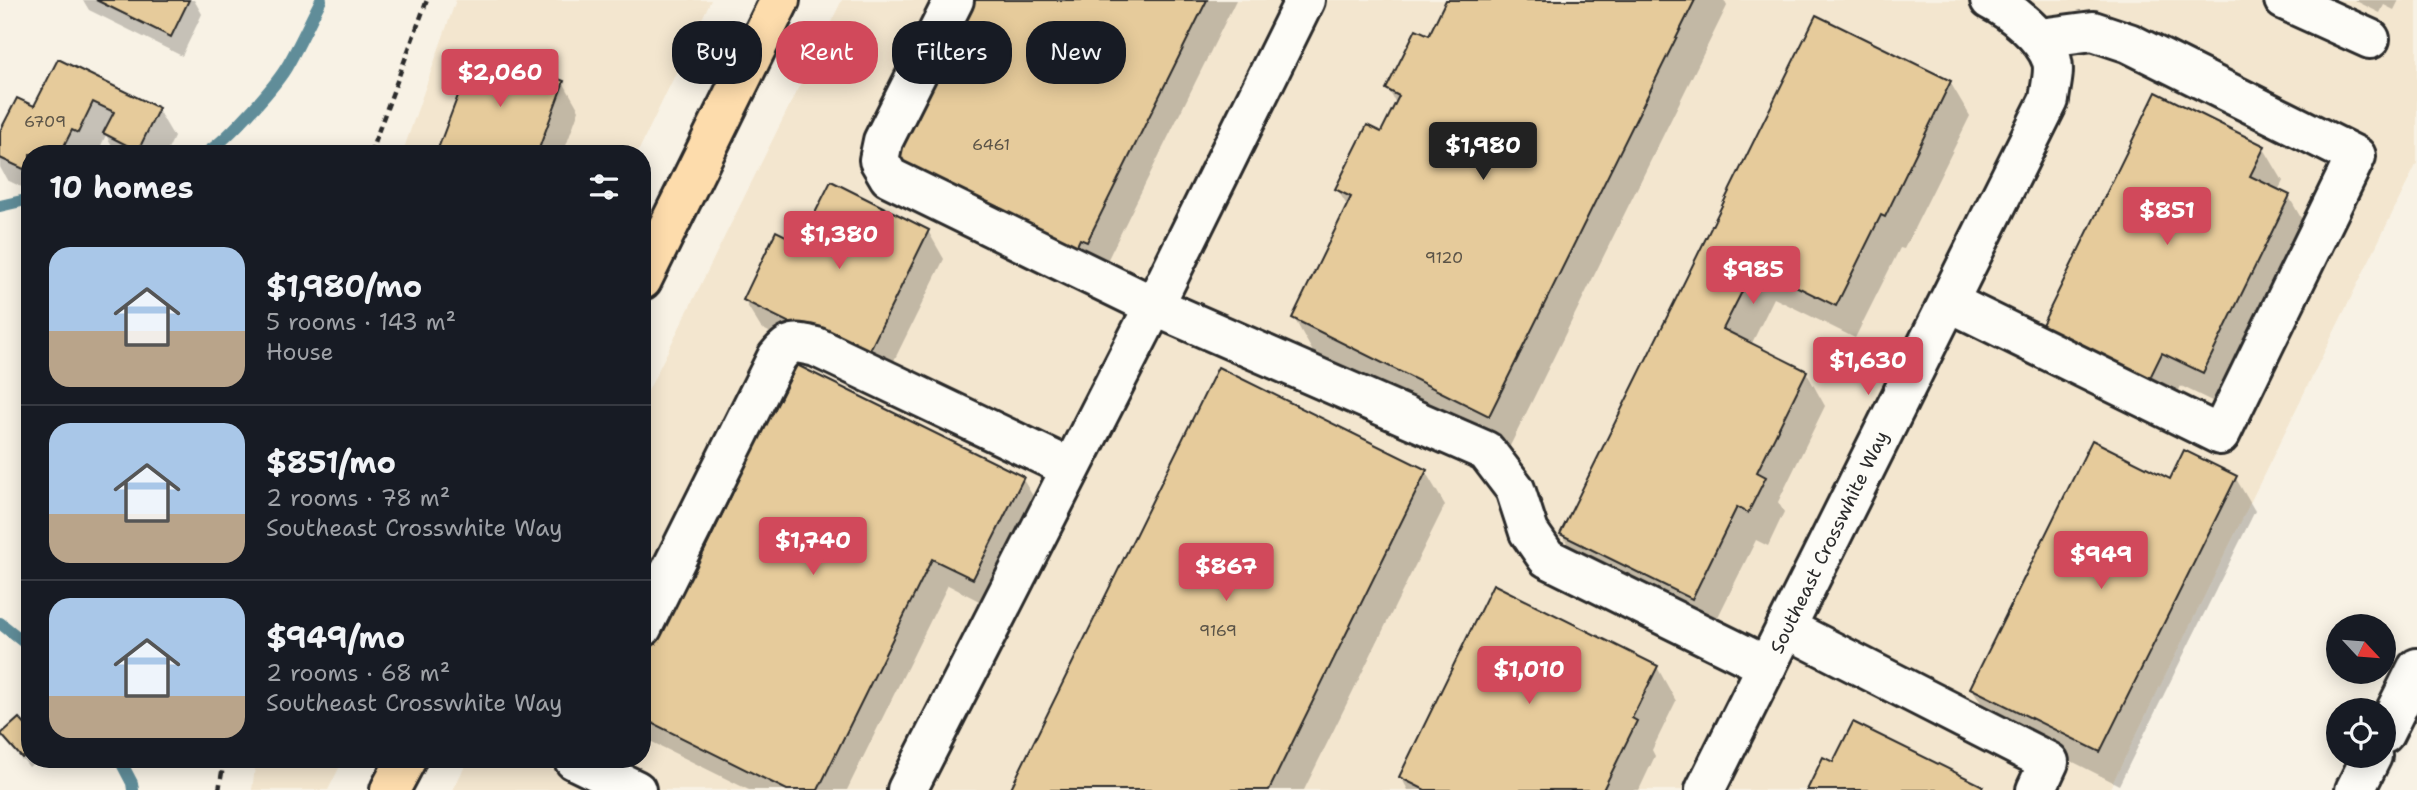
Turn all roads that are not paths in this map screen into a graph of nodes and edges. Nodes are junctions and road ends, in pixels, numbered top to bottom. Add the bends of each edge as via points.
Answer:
1 (779, 0) edge
2 (954, 0) edge
3 (1305, 0) edge
4 (2284, 0) edge
5 (1994, 2) edge
6 (2040, 38) junction
7 (2370, 39) dead end
8 (651, 262) edge
9 (1948, 302) junction
10 (1154, 306) junction
11 (1070, 468) junction
12 (651, 610) edge
13 (1786, 628) junction
14 (1768, 666) junction
15 (2417, 668) edge
16 (2396, 710) edge
17 (402, 768) edge
18 (592, 768) edge
19 (2366, 768) edge
20 (390, 790) edge
21 (636, 790) edge
22 (907, 790) edge
23 (1705, 790) edge
24 (2036, 790) edge
25 (2355, 790) edge

1 - 8 main road
2 - 10 street via 883,141 879,160 889,177
3 - 10 street
4 - 7 street
5 - 6 street, Southeast Crosswhite Way
6 - 9 street, Southeast Crosswhite Way via 2053,64 2049,100
6 - 9 street via 2093,31 2129,43 2356,156 2220,435
9 - 13 street, Southeast Crosswhite Way
10 - 11 street
10 - 14 street via 1486,451 1515,489 1529,532 1547,558
11 - 12 street via 797,342 777,357
11 - 22 street
13 - 14 street, Southeast Crosswhite Way
13 - 24 street via 2049,762
14 - 23 street, Southeast Crosswhite Way
15 - 16 street
17 - 20 main road
18 - 21 street
19 - 25 street

